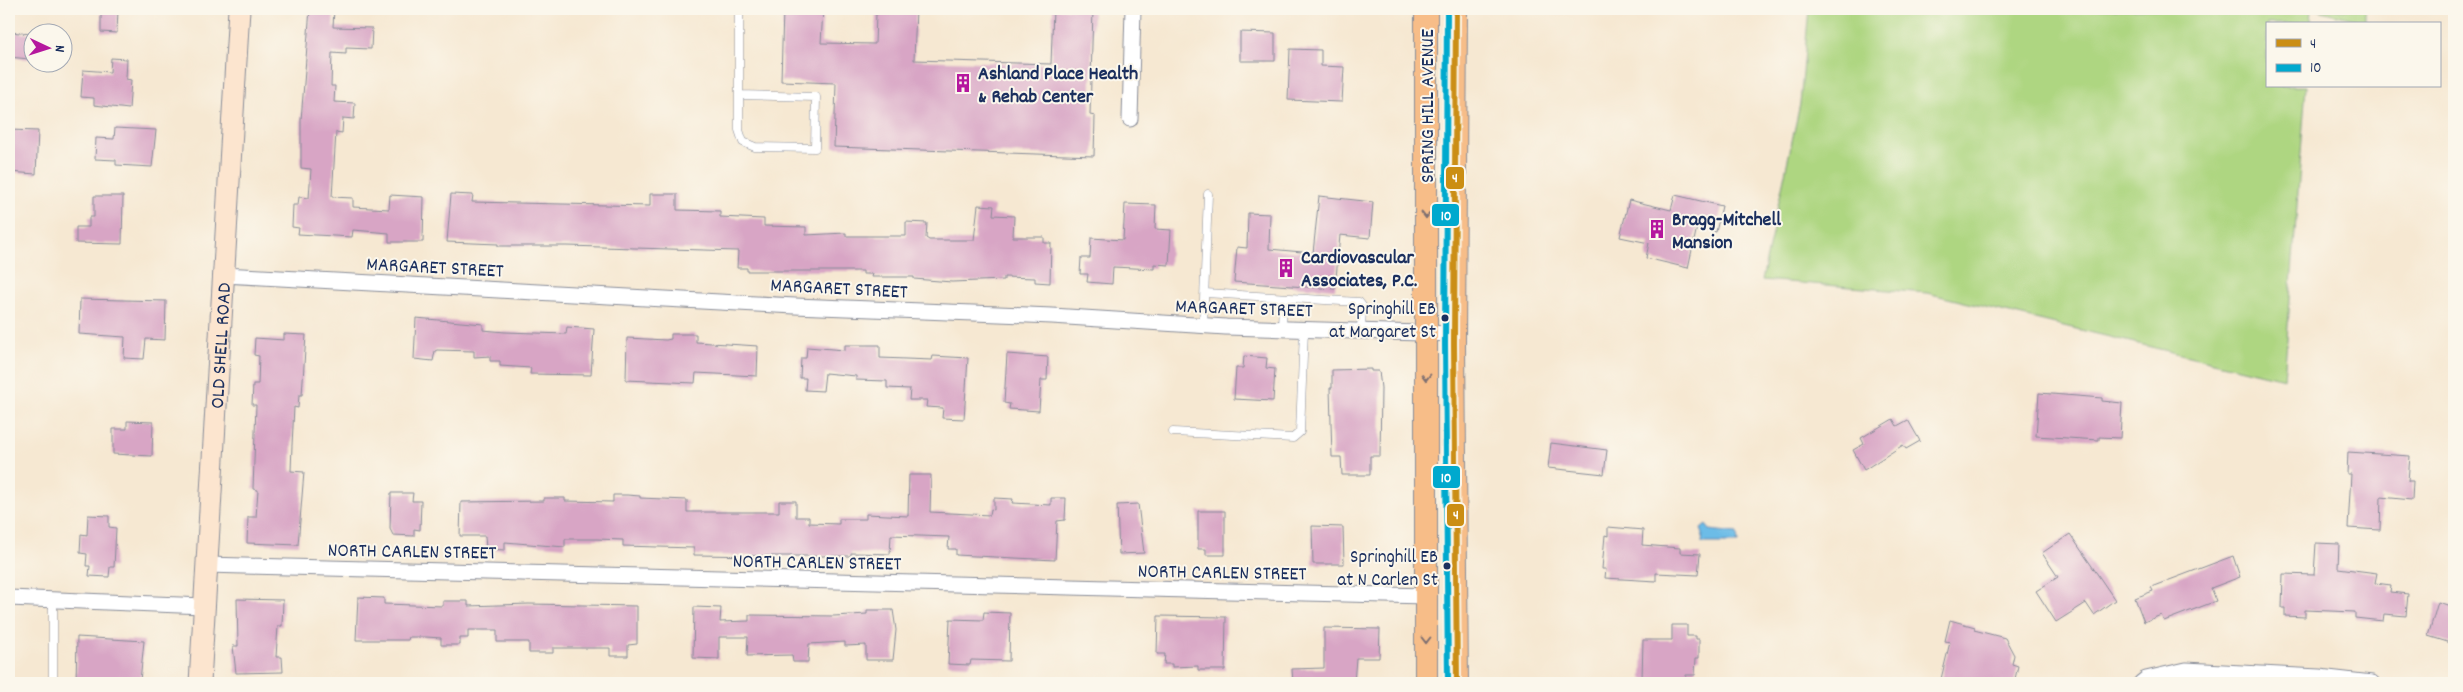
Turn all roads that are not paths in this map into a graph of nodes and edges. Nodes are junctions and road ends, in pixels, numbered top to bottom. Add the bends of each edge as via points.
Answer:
1 (239, 9) edge
2 (739, 9) edge
3 (1133, 9) edge
4 (1426, 9) edge
5 (1456, 9) edge
6 (739, 95) junction
7 (1130, 119) dead end
8 (1208, 194) dead end
9 (223, 275) junction
10 (1205, 293) junction
11 (1283, 298) junction
12 (1203, 326) junction
13 (1282, 329) junction
14 (1304, 330) junction
15 (1361, 331) junction
16 (1426, 333) junction
17 (1454, 334) junction
18 (1173, 432) dead end
19 (207, 565) junction
20 (1426, 596) junction
21 (9, 598) edge
22 (53, 600) junction
23 (204, 606) junction
24 (52, 683) edge
25 (200, 683) edge
26 (1426, 683) edge
27 (1457, 683) edge
28 (2141, 683) edge
29 (2372, 683) edge

1 - 9 street, OLD SHELL ROAD
2 - 6 lane
3 - 7 street
4 -> 16 main road, SPRING HILL AVENUE
5 - 17 main road, SPRING HILL AVENUE
6 - 6 lane via 739,130 743,142 755,147 815,148 816,97
8 - 10 lane
9 - 12 street, MARGARET STREET
9 - 19 street, OLD SHELL ROAD
10 - 11 lane
10 - 12 lane
11 - 13 lane
11 - 15 lane via 1359,302 1362,306
12 - 13 street, MARGARET STREET
13 - 14 street, MARGARET STREET
14 - 15 street, MARGARET STREET
14 - 18 lane via 1300,432 1293,438
15 - 16 street, MARGARET STREET
16 - 17 street, MARGARET STREET
16 -> 20 main road, SPRING HILL AVENUE
17 - 27 main road, SPRING HILL AVENUE
19 - 20 street, NORTH CARLEN STREET
19 - 23 street, OLD SHELL ROAD
20 -> 26 main road, SPRING HILL AVENUE
21 - 22 street
22 - 23 street
22 - 24 lane
23 - 25 street, OLD SHELL ROAD
28 - 29 street via 2186,670

